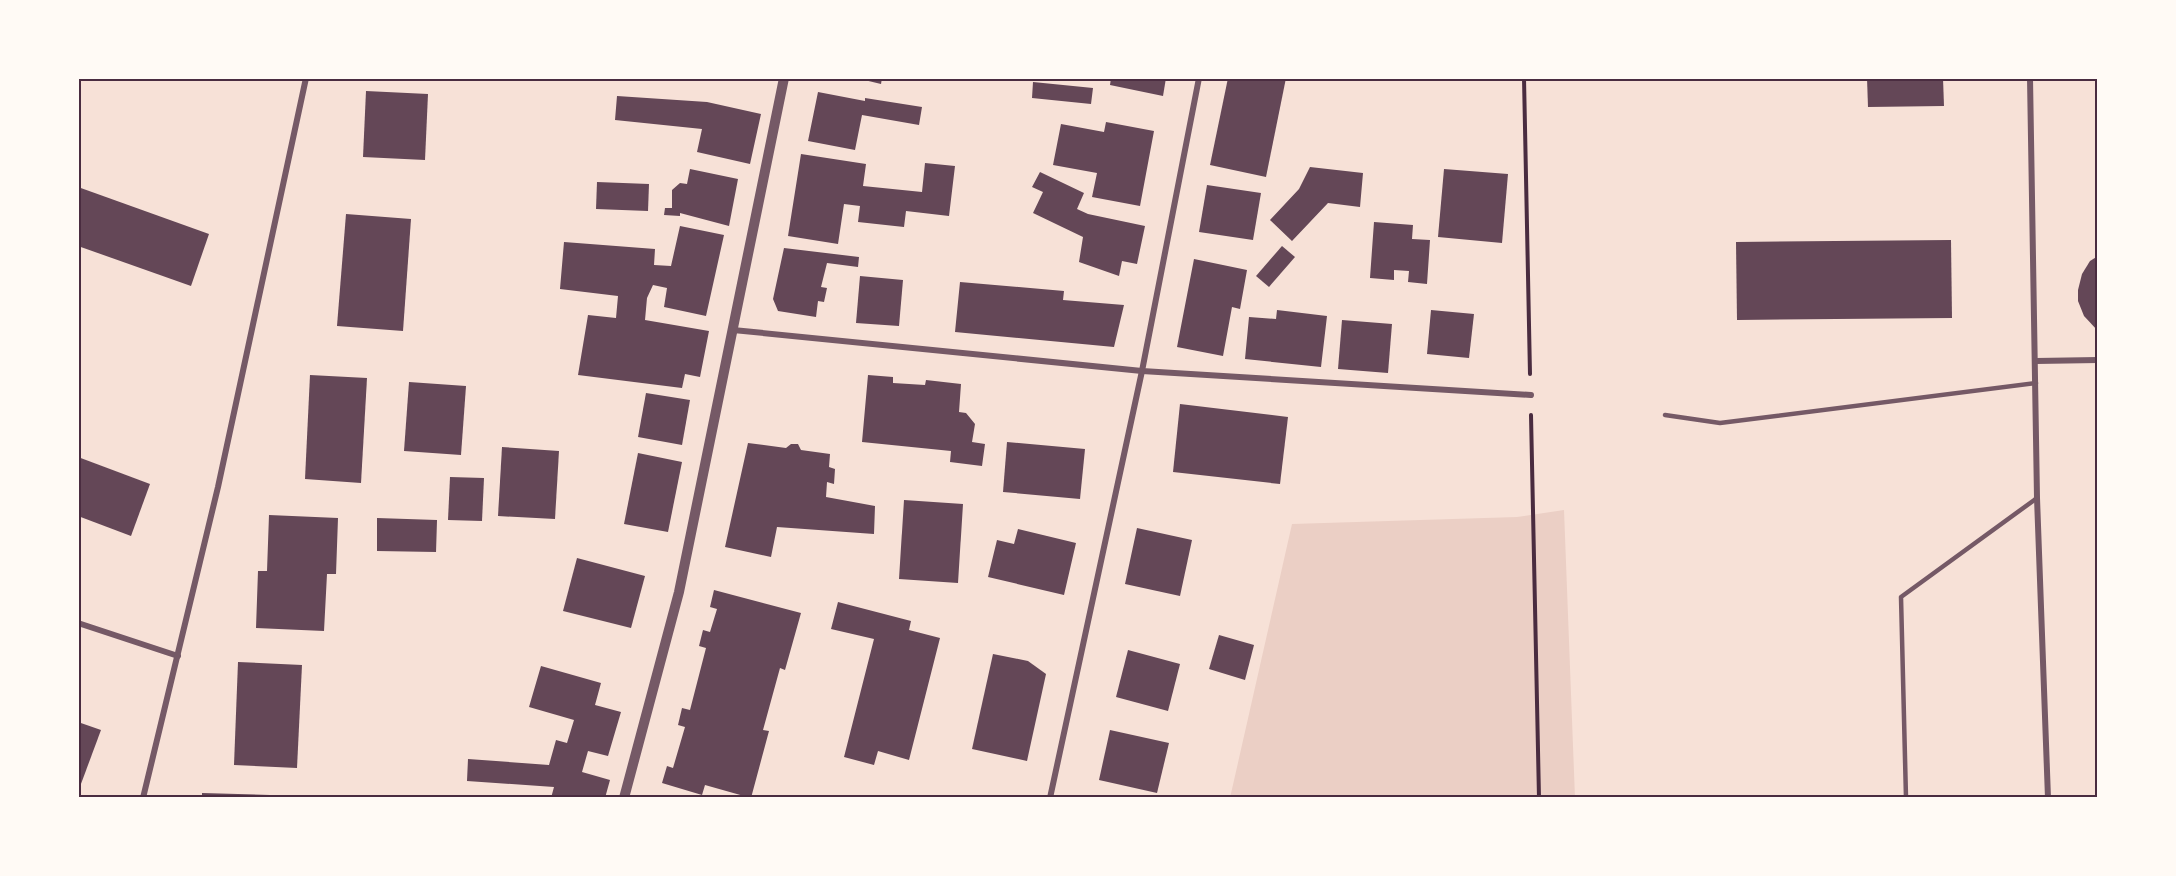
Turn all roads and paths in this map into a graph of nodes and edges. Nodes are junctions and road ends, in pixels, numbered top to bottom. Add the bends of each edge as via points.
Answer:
1 (306, 78) edge
2 (784, 78) edge
3 (1199, 78) edge
4 (1524, 78) edge
5 (2030, 78) edge
6 (733, 330) junction
7 (2098, 360) edge
8 (2036, 361) junction
9 (1142, 371) junction
10 (2036, 383) junction
11 (1531, 395) junction
12 (1665, 415) dead end
13 (2037, 498) junction
14 (78, 623) edge
15 (178, 656) junction
16 (142, 798) edge
17 (624, 798) edge
18 (1050, 798) edge
19 (1539, 798) edge
20 (1906, 798) edge
21 (2048, 798) edge

1 - 15 street
2 - 6 street
3 - 9 street
4 - 11 path
5 - 8 street
6 - 9 street
6 - 17 street via 679,592
7 - 8 street
8 - 10 street
9 - 11 street
9 - 18 street
10 - 12 lane via 1720,423
10 - 13 street
11 - 19 path
13 - 20 lane via 1901,597
13 - 21 street
14 - 15 street
15 - 16 street

